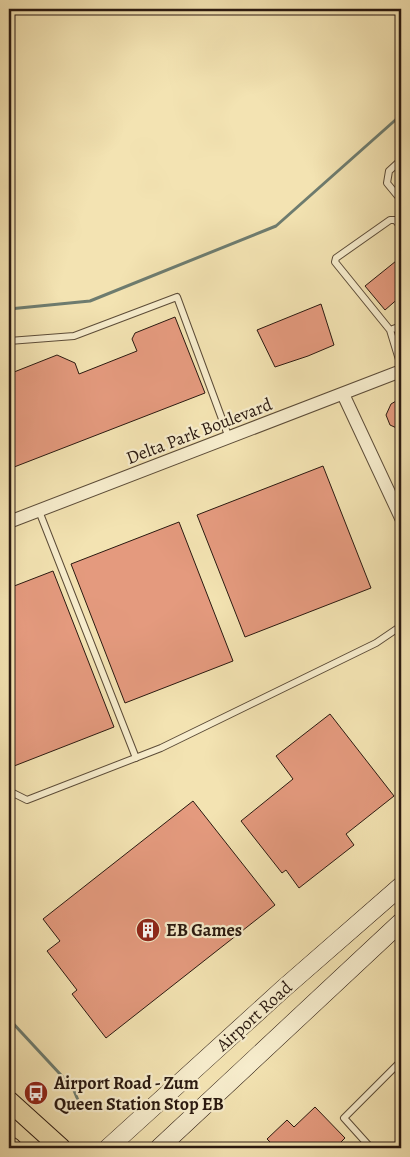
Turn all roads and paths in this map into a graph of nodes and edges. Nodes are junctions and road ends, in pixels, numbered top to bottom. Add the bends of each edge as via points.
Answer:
1 (401, 160) edge
2 (401, 200) edge
3 (401, 227) edge
4 (401, 326) edge
5 (390, 330) junction
6 (9, 341) edge
7 (401, 366) edge
8 (401, 371) edge
9 (343, 394) junction
10 (229, 438) junction
11 (38, 511) junction
12 (401, 518) edge
13 (9, 522) edge
14 (401, 626) edge
15 (136, 758) junction
16 (9, 791) edge
17 (401, 886) edge
18 (401, 922) edge
19 (401, 1061) edge
20 (9, 1101) edge
21 (61, 1148) edge
22 (108, 1148) edge
23 (159, 1148) edge
24 (371, 1148) edge

1 - 2 lane via 389,171 387,182
3 - 5 lane via 395,220 390,220 336,258
4 - 5 lane
5 - 7 lane
6 - 10 lane via 74,336 177,297
8 - 9 street, Delta Park Boulevard
9 - 10 street, Delta Park Boulevard
9 - 12 street
10 - 11 street, Delta Park Boulevard
11 - 13 street, Delta Park Boulevard
11 - 15 lane
14 - 15 lane via 376,643
15 - 16 lane via 27,800
17 - 22 main road, Airport Road
18 - 23 main road, Airport Road
19 - 24 lane via 344,1118
20 - 21 main road

